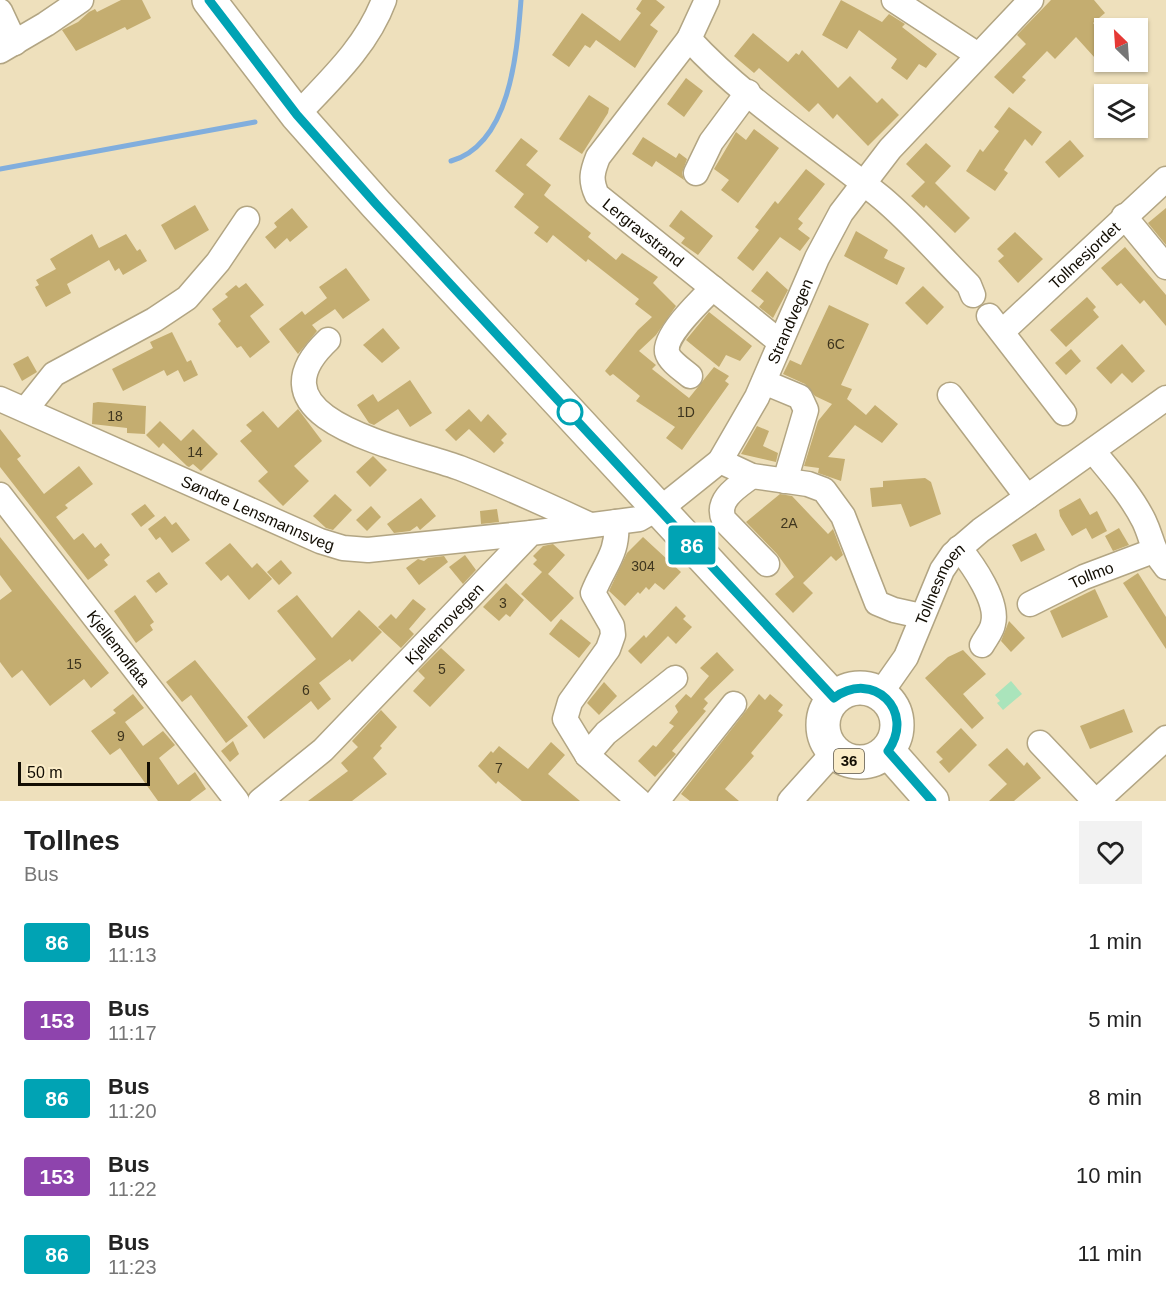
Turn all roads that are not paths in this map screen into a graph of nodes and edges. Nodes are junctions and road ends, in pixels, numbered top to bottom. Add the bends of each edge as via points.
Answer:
1 (81, 0) edge
2 (209, 0) edge
3 (384, 0) edge
4 (707, 0) edge
5 (894, 0) edge
6 (1031, 0) edge
7 (0, 11) edge
8 (689, 39) junction
9 (8, 47) edge
10 (978, 55) junction
11 (753, 96) junction
12 (297, 115) junction
13 (696, 173) dead end
14 (1166, 179) edge
15 (862, 183) junction
16 (1124, 216) junction
17 (246, 219) dead end
18 (1166, 267) edge
19 (712, 288) junction
20 (973, 295) dead end
21 (328, 339) dead end
22 (780, 342) junction
23 (690, 376) dead end
24 (764, 382) junction
25 (950, 395) dead end
26 (1166, 398) edge
27 (0, 399) edge
28 (26, 409) junction
29 (1064, 413) dead end
30 (1093, 452) junction
31 (720, 461) junction
32 (752, 476) junction
33 (784, 481) junction
34 (0, 495) edge
35 (1027, 497) junction
36 (659, 509) junction
37 (616, 522) junction
38 (590, 525) junction
39 (531, 533) junction
40 (959, 548) junction
41 (1159, 559) edge
42 (767, 564) dead end
43 (1030, 604) dead end
44 (921, 616) junction
45 (982, 645) dead end
46 (675, 678) dead end
47 (880, 693) junction
48 (834, 698) junction
49 (734, 704) dead end
50 (1166, 738) edge
51 (1040, 743) dead end
52 (888, 751) junction
53 (834, 752) junction
54 (587, 755) junction
55 (237, 801) edge
56 (260, 801) edge
57 (639, 801) edge
58 (657, 801) edge
59 (790, 801) edge
60 (932, 801) edge
61 (1096, 801) edge

1 - 9 street
2 - 12 highway
3 - 12 street via 366,37
4 - 8 street, Lergravstrand
5 - 10 street
6 - 10 street, Strandvegen
7 - 9 street
8 - 11 street
8 - 19 street, Lergravstrand via 598,157 592,184 597,195
10 - 15 street, Strandvegen
11 - 13 street via 711,142
11 - 15 street
12 - 36 highway
14 - 16 street, Tollnesjordet
15 - 20 street via 969,285
15 - 22 street, Strandvegen via 822,249
16 - 18 street
16 - 29 street, Tollnesjordet via 996,323
17 - 28 street via 218,262 187,298 54,374
19 - 22 street, Lergravstrand
19 - 23 street via 673,332 667,346 670,359
21 - 38 street via 305,366 302,380 316,408 327,418 367,439 459,468
22 - 24 street, Strandvegen
24 - 31 street, Strandvegen
24 - 33 street via 800,398 806,410
25 - 35 street
26 - 30 street, Tollnesmoen
27 - 28 street, Søndre Lensmannsveg
28 - 39 street, Søndre Lensmannsveg via 320,542 344,548 368,550
30 - 35 street, Tollnesmoen
30 - 41 street, Tollmo via 1119,482 1144,521
31 - 32 street
31 - 36 street, Strandvegen
32 - 33 street
32 - 42 street via 733,491 721,513
33 - 44 street via 824,490 843,516 877,603
34 - 55 street, Kjellemoflata
35 - 40 street, Tollnesmoen
36 - 37 street via 639,519
36 - 48 highway
37 - 38 street
37 - 54 street via 613,556 593,592 614,635 570,702 565,719
38 - 39 street
39 - 56 street, Kjellemovegen via 324,750
40 - 44 street, Tollnesmoen via 942,570
40 - 45 street via 977,572 993,608 993,625
41 - 43 street, Tollmo via 1084,577
44 - 47 street, Tollnesmoen via 906,657
46 - 54 street via 606,733
47 - 48 highway via 861,688
47 - 52 highway, 36 via 897,720 894,742
48 - 53 highway, 36 via 822,725
49 - 58 street
50 - 61 street
51 - 61 street
52 - 53 highway, 36 via 867,762 855,763
52 - 60 highway, 36
53 - 59 street
54 - 57 street

